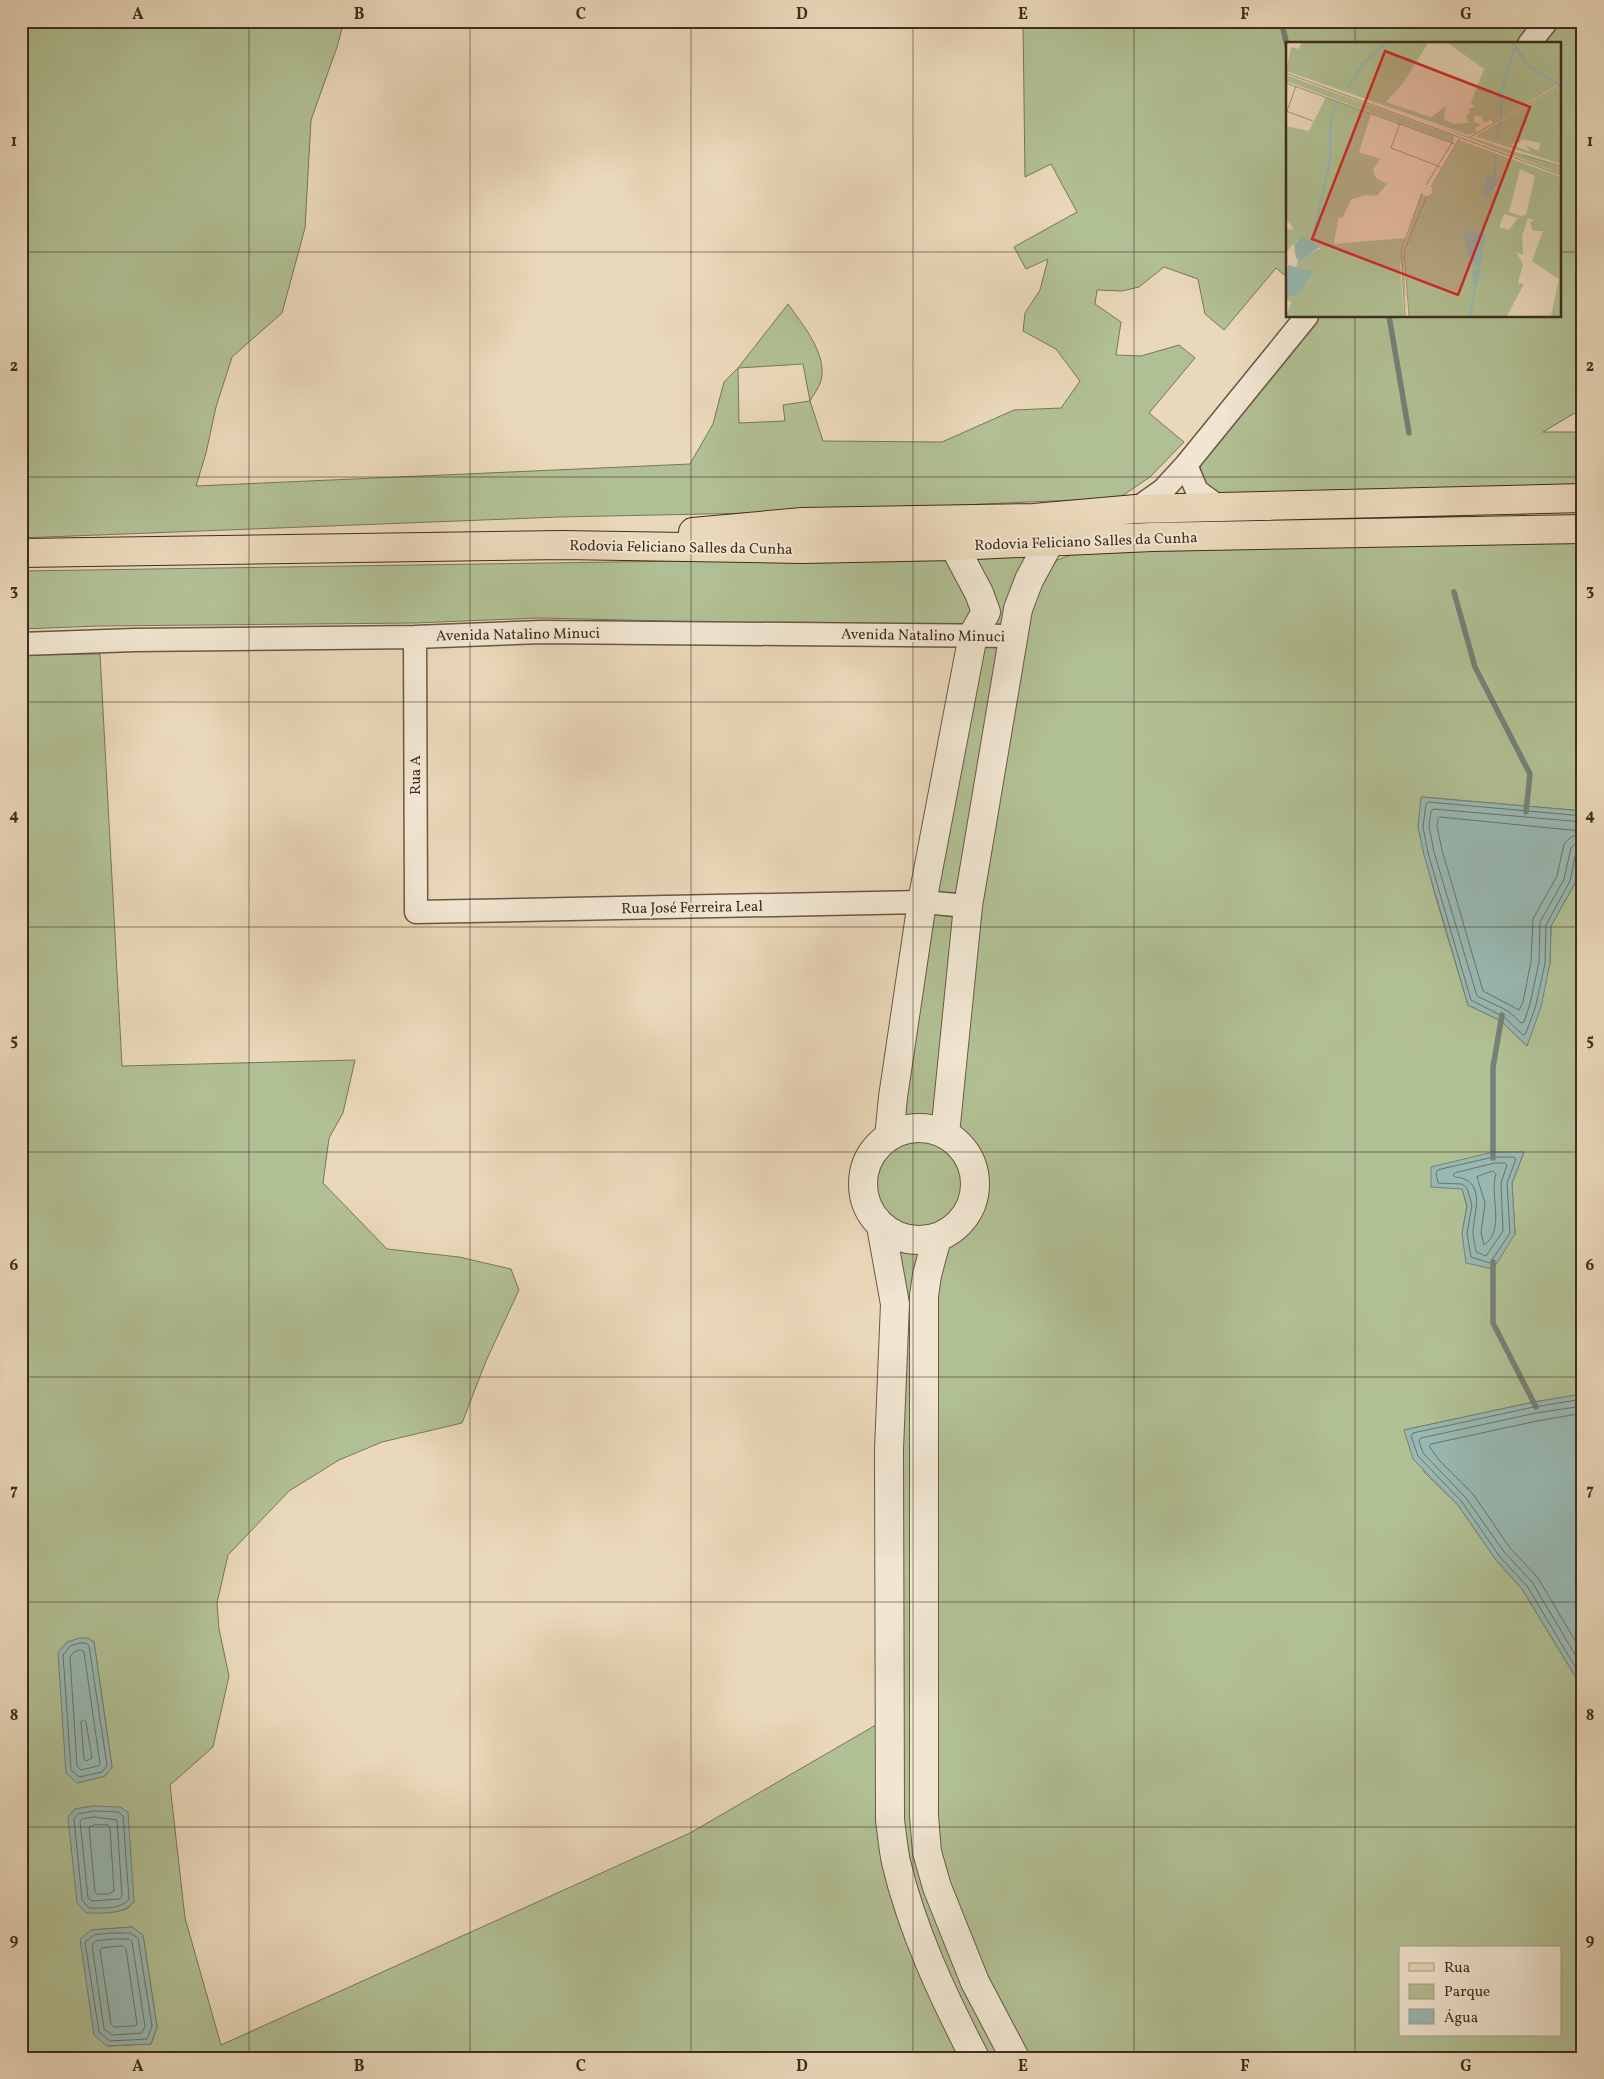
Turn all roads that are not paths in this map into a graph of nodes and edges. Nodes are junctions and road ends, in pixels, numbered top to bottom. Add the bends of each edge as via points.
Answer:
1 (1547, 21) edge
2 (1531, 42) edge
3 (1306, 318) edge
4 (1186, 465) junction
5 (1583, 498) edge
6 (1219, 507) junction
7 (1136, 509) junction
8 (1583, 529) edge
9 (1049, 543) junction
10 (562, 544) junction
11 (954, 546) junction
12 (21, 553) edge
13 (974, 634) junction
14 (1015, 636) junction
15 (414, 637) junction
16 (21, 644) edge
17 (922, 902) junction
18 (968, 906) junction
19 (416, 912) joint
20 (945, 1134) junction
21 (888, 1137) junction
22 (882, 1226) junction
23 (937, 1238) junction
24 (975, 2058) edge
25 (1015, 2058) edge

1 - 2 street
3 - 4 street
4 - 6 street via 1197,491
4 - 7 street via 1163,490
5 - 6 main road, Rodovia Feliciano Salles da Cunha
6 - 7 main road, Rodovia Feliciano Salles da Cunha
7 - 10 main road, Rodovia Feliciano Salles da Cunha via 1034,518 802,522
8 - 9 main road, Rodovia Feliciano Salles da Cunha via 1152,536
9 - 11 main road, Rodovia Feliciano Salles da Cunha
9 - 14 street via 1028,580 1018,609
10 - 11 main road, Rodovia Feliciano Salles da Cunha via 802,549
10 - 12 main road
11 - 13 street via 986,612
13 - 14 street, Avenida Natalino Minuci
13 - 15 street, Avenida Natalino Minuci via 541,632
13 - 17 street
14 - 18 street
15 - 16 street, Avenida Natalino Minuci
15 - 19 street, Rua A
17 - 18 street, Rua José Ferreira Leal
17 - 19 street, Rua José Ferreira Leal
17 - 21 street
18 - 20 street
20 - 21 street via 916,1128
20 - 23 street via 958,1142 974,1166 975,1196 966,1216
21 - 22 street via 877,1146 864,1172 866,1202
22 - 23 street via 908,1240
22 - 24 street via 895,1304 889,1449 890,1820 895,1860 906,1898 944,1998
23 - 25 street via 924,1296 924,1816 927,1852 936,1887 975,1982

